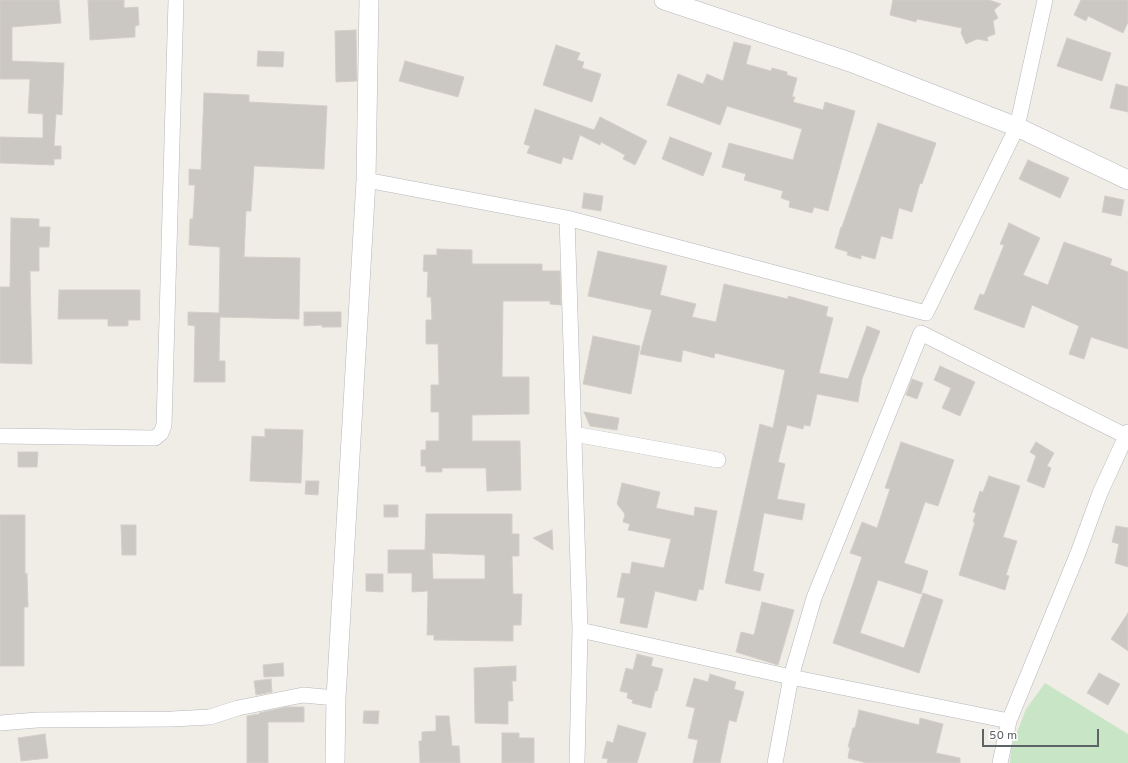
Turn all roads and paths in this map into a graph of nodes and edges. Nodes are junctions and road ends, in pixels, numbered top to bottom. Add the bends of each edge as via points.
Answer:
1 (176, 0) edge
2 (369, 0) edge
3 (664, 0) edge
4 (1045, 0) edge
5 (1017, 127) junction
6 (366, 180) junction
7 (1128, 180) edge
8 (567, 218) junction
9 (926, 313) junction
10 (921, 333) junction
11 (574, 434) junction
12 (1127, 434) edge
13 (0, 436) edge
14 (718, 460) dead end
15 (580, 630) junction
16 (792, 677) junction
17 (336, 698) junction
18 (1009, 720) junction
19 (0, 724) edge
20 (335, 763) edge
21 (577, 763) edge
22 (775, 763) edge
23 (1000, 763) edge

1 - 13 street via 162,433 155,438
2 - 6 street
3 - 5 street via 850,62
4 - 5 street
5 - 7 street
5 - 9 street
6 - 8 street
6 - 17 street
8 - 9 street
8 - 11 street
9 - 10 street
10 - 12 street
10 - 16 street via 814,598
11 - 14 street
11 - 15 street
12 - 18 street via 1100,493
15 - 16 street
15 - 21 street
16 - 18 street
16 - 22 street
17 - 19 street via 303,695 238,708 210,717 37,720
17 - 20 street
18 - 23 street

